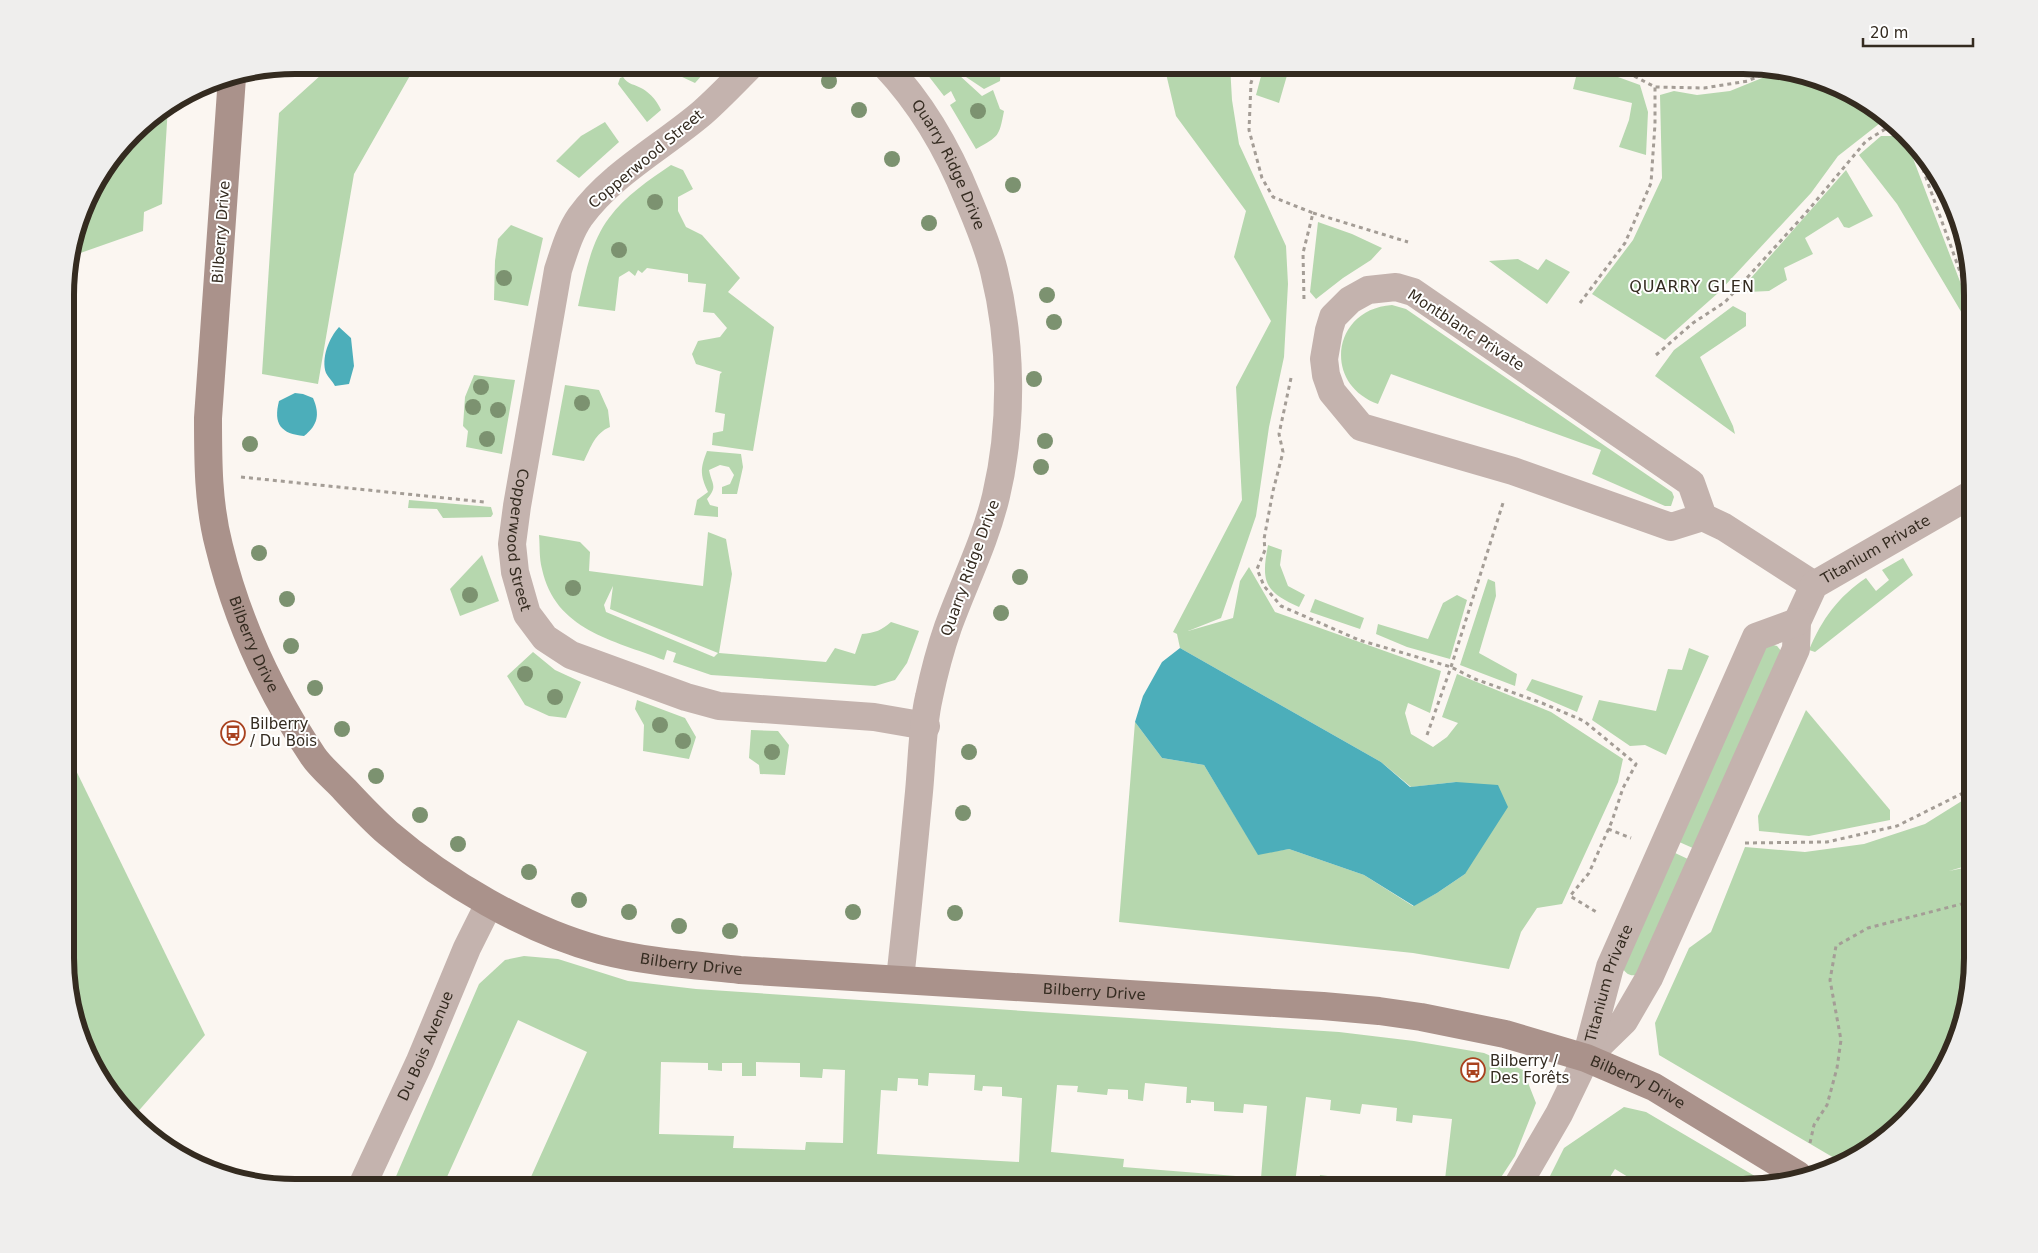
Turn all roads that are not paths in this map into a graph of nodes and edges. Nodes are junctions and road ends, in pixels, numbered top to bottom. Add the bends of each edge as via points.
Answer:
1 (742, 74) edge
2 (893, 74) edge
3 (232, 83) edge
4 (1964, 499) edge
5 (1703, 517) junction
6 (1814, 585) junction
7 (1797, 622) junction
8 (926, 726) junction
9 (490, 904) junction
10 (900, 979) junction
11 (1586, 1058) junction
12 (1794, 1173) edge
13 (365, 1179) edge
14 (1521, 1179) edge

1 - 8 street, Copperwood Street via 702,113 605,190 578,219 569,238 558,270 517,506 512,544 515,572 528,614 545,638 570,655 719,706 874,717
2 - 8 street, Quarry Ridge Drive via 934,127 980,228 994,272 1008,366 1004,452 996,495 985,535 937,662
3 - 9 street, Bilberry Drive via 208,418 209,474 219,546 244,626 277,695 314,758 387,832 441,873
4 - 6 street, Titanium Private
5 - 5 street, Montblanc Private via 1691,483 1413,292 1396,287 1368,290 1350,300 1333,317 1324,360 1326,375 1332,392 1361,427 1513,471 1671,527
5 - 6 street
6 - 7 street, Titanium Private
7 - 11 street, Titanium Private via 1796,649 1649,978 1624,1021
7 - 11 street, Titanium Private via 1756,637 1610,967
8 - 10 street, Quarry Ridge Drive
9 - 10 street, Bilberry Drive via 599,950 651,960 740,970
9 - 13 street, Du Bois Avenue
10 - 11 street, Bilberry Drive via 1379,1011 1505,1034
11 - 12 street, Bilberry Drive via 1654,1088
11 - 14 street via 1559,1114

